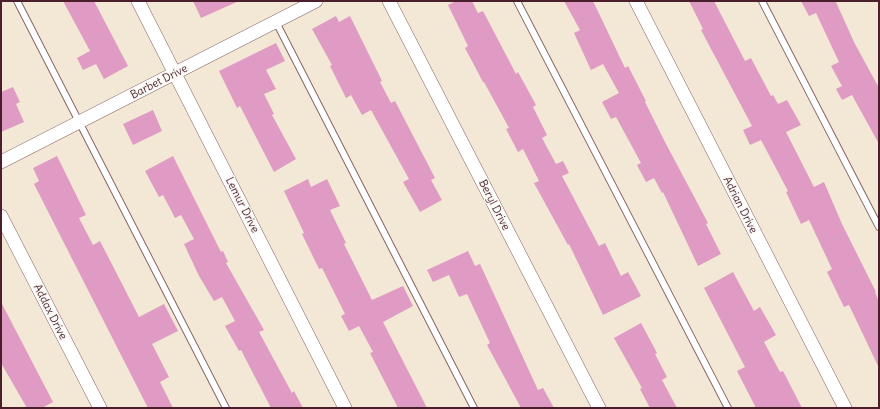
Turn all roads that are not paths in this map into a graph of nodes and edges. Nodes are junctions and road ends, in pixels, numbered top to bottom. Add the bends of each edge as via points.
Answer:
1 (17, 1) edge
2 (138, 1) edge
3 (316, 1) edge
4 (389, 1) edge
5 (518, 1) edge
6 (636, 1) edge
7 (762, 1) edge
8 (276, 22) junction
9 (175, 74) junction
10 (79, 123) junction
11 (1, 162) edge
12 (1, 216) edge
13 (879, 227) edge
14 (100, 408) edge
15 (226, 408) edge
16 (346, 408) edge
17 (474, 408) edge
18 (599, 408) edge
19 (728, 408) edge
20 (845, 408) edge

1 - 10 lane
2 - 9 street, Lemur Drive
3 - 8 street, Barbet Drive
4 - 18 street, Beryl Drive
5 - 19 lane
6 - 20 street, Adrian Drive
7 - 13 lane
8 - 9 street, Barbet Drive
8 - 17 lane
9 - 10 street, Barbet Drive
9 - 16 street, Lemur Drive
10 - 11 street, Barbet Drive
10 - 15 lane
12 - 14 street, Addax Drive

